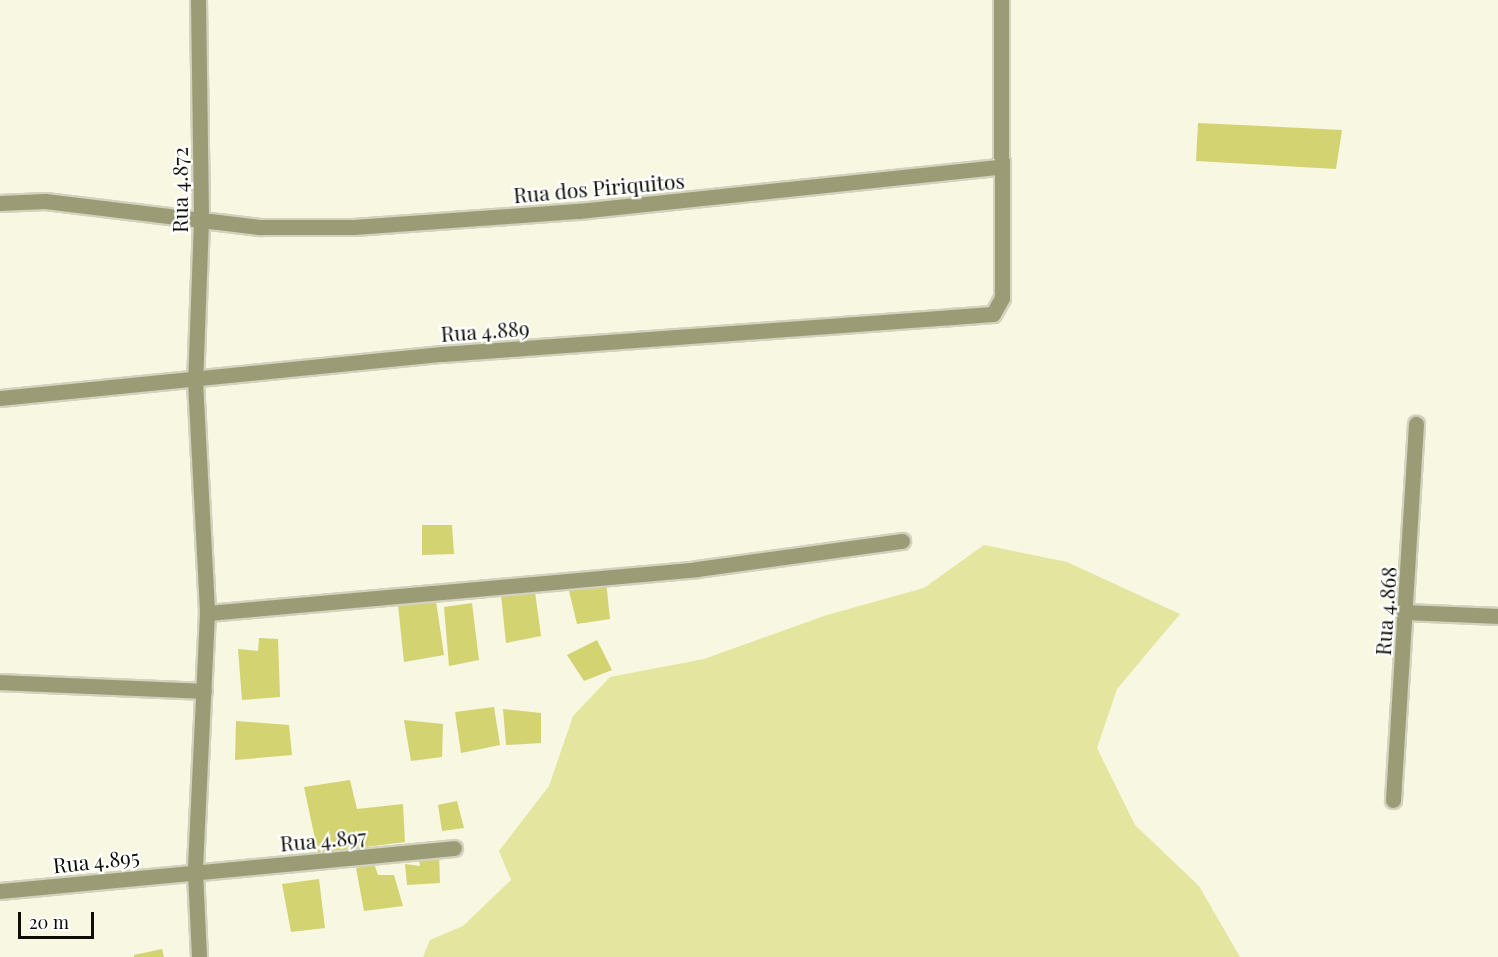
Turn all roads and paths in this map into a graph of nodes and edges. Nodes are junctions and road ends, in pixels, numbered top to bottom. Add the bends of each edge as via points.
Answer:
1 (198, 0) edge
2 (1000, 0) edge
3 (1001, 167) junction
4 (0, 202) edge
5 (201, 221) junction
6 (195, 381) junction
7 (0, 398) edge
8 (1416, 424) dead end
9 (902, 541) dead end
10 (1406, 612) junction
11 (207, 613) junction
12 (1498, 616) edge
13 (0, 682) edge
14 (204, 691) junction
15 (1393, 800) dead end
16 (454, 848) dead end
17 (195, 872) junction
18 (0, 891) edge
19 (199, 957) edge

1 - 5 street, Rua 4.872
2 - 3 street
3 - 5 street, Rua dos Piriquitos via 579,211 354,227
3 - 6 street, Rua 4.889 via 1002,298 993,314 442,354
4 - 5 street, Rua dos Piriquitos via 45,201
5 - 6 street, Rua 4.872
6 - 7 street, Rua 4.889
6 - 11 street, Rua 4.872
8 - 10 street, Rua 4.868
9 - 11 street via 697,569
10 - 12 street
10 - 15 street, Rua 4.868
11 - 14 street, Rua 4.872
13 - 14 street
14 - 17 street, Rua 4.872
16 - 17 street, Rua 4.897
17 - 18 street, Rua 4.895
17 - 19 street, Rua 4.872

